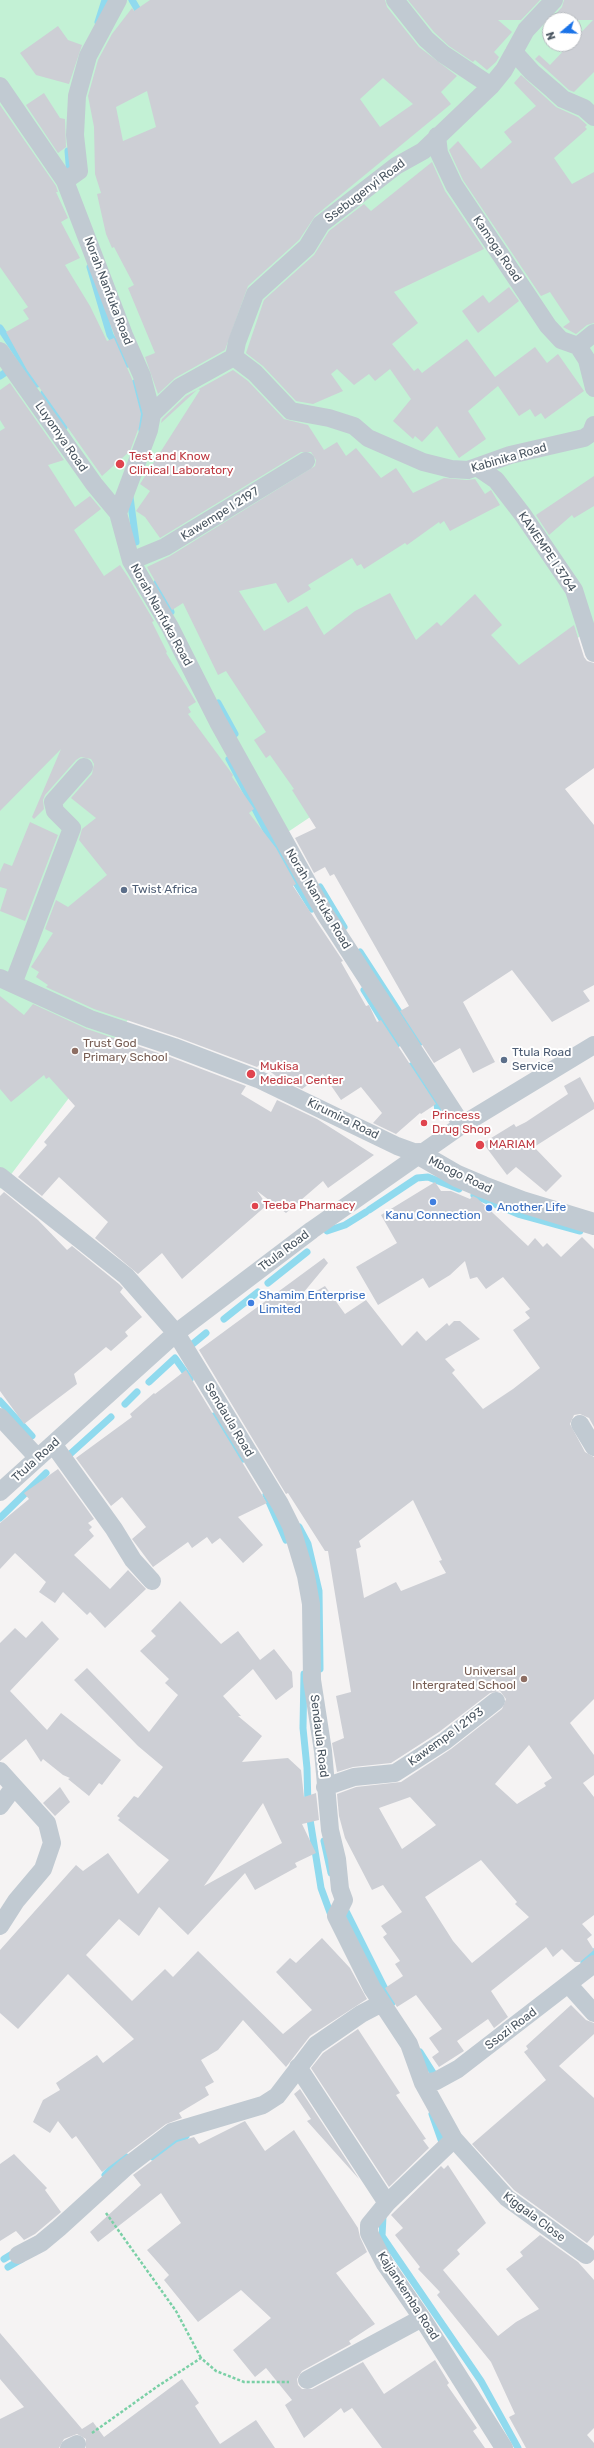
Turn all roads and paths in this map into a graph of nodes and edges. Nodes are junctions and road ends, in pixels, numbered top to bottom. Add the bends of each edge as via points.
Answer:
1 (118, 0) edge
2 (395, 0) edge
3 (554, 0) edge
4 (514, 52) junction
5 (0, 86) edge
6 (491, 86) junction
7 (594, 117) edge
8 (437, 136) junction
9 (65, 181) junction
10 (594, 333) edge
11 (578, 346) junction
12 (234, 357) junction
13 (2, 358) edge
14 (594, 388) edge
15 (152, 414) junction
16 (594, 425) edge
17 (306, 461) dead end
18 (477, 467) junction
19 (118, 513) junction
20 (131, 561) junction
21 (594, 653) edge
22 (84, 768) dead end
23 (7, 981) edge
24 (594, 1045) edge
25 (462, 1125) junction
26 (419, 1154) junction
27 (0, 1176) edge
28 (594, 1224) edge
29 (176, 1333) junction
30 (0, 1417) edge
31 (580, 1424) dead end
32 (53, 1444) junction
33 (594, 1447) edge
34 (38, 1458) junction
35 (0, 1492) edge
36 (152, 1581) dead end
37 (496, 1701) dead end
38 (0, 1771) edge
39 (325, 1787) junction
40 (14, 1788) junction
41 (0, 1806) edge
42 (0, 1926) edge
43 (594, 1964) edge
44 (569, 1985) junction
45 (382, 2003) junction
46 (594, 2014) edge
47 (298, 2067) junction
48 (423, 2083) junction
49 (454, 2139) junction
50 (94, 2196) junction
51 (387, 2203) junction
52 (18, 2255) dead end
53 (586, 2256) dead end
54 (422, 2318) junction
55 (201, 2358) junction
56 (307, 2380) joint
57 (73, 2446) edge
58 (504, 2448) edge

1 - 9 street via 88,56 77,96 75,135 79,171
2 - 6 street via 426,39 443,54
3 - 4 street, Ssebugenyi Road via 526,30
4 - 6 street, Ssebugenyi Road
4 - 7 street via 563,99 584,108
5 - 9 street, Norah Nanfuka Road
6 - 8 street, Ssebugenyi Road
8 - 11 street, Kamoga Road via 439,153 454,185 548,326 561,340
8 - 12 street, Ssebugenyi Road via 423,151 396,166 321,224 307,247 255,294
9 - 15 street, Norah Nanfuka Road via 124,336 142,376
10 - 11 street
11 - 14 street via 586,360
12 - 15 street via 180,387
12 - 18 street, Kabinika Road via 255,373 291,411 354,426 368,438 423,462 451,469 468,470
13 - 19 street, Luyomya Road
15 - 19 street, Norah Nanfuka Road via 149,430
16 - 18 street, Kabinika Road via 584,438 510,455
17 - 20 street, Kawempe I 2197 via 165,547
18 - 21 street, KAWEMPE I 3764 via 500,486 523,515 574,590
19 - 20 street, Norah Nanfuka Road
20 - 25 street, Norah Nanfuka Road via 170,627 218,722 325,914
22 - 23 street via 53,802 55,811 72,828
23 - 26 street, Kirumira Road via 90,1019 258,1079 397,1146
24 - 25 street, Ttula Road
25 - 26 street, Ttula Road
26 - 28 street, Mbogo Road via 457,1176 483,1187
26 - 29 street, Ttula Road via 312,1230
27 - 29 street, Sendaula Road via 126,1276
29 - 32 street, Ttula Road
29 - 39 street, Sendaula Road via 291,1526 306,1576 311,1604 312,1680 324,1751
30 - 34 street
31 - 33 street
32 - 34 street, Ttula Road
32 - 36 street via 133,1560
34 - 35 street, Ttula Road
37 - 39 street, Kawempe I 2193 via 445,1741 394,1773 354,1777
38 - 40 street
39 - 45 street, Sendaula Road via 330,1830 344,1900 336,1916
40 - 41 street
40 - 42 street via 47,1824 52,1843 43,1869 16,1901
43 - 44 street, Ssozi Road
44 - 46 street
44 - 48 street, Ssozi Road via 458,2070 436,2081
45 - 47 street via 329,2034
45 - 48 street, Sendaula Road via 409,2044
47 - 50 street via 277,2096 263,2105 172,2132
47 - 51 street
48 - 49 street, Sendaula Road
49 - 51 street, Kajjankemba Road
49 - 53 street, Kiggala Close via 507,2198
50 - 52 street via 41,2243
50 - 55 path via 176,2311
51 - 54 street, Kajjankemba Road via 368,2225 369,2232 385,2264
54 - 56 street
54 - 58 street, Kajjankemba Road
55 - 56 path via 216,2371 244,2382 264,2384
55 - 57 path

